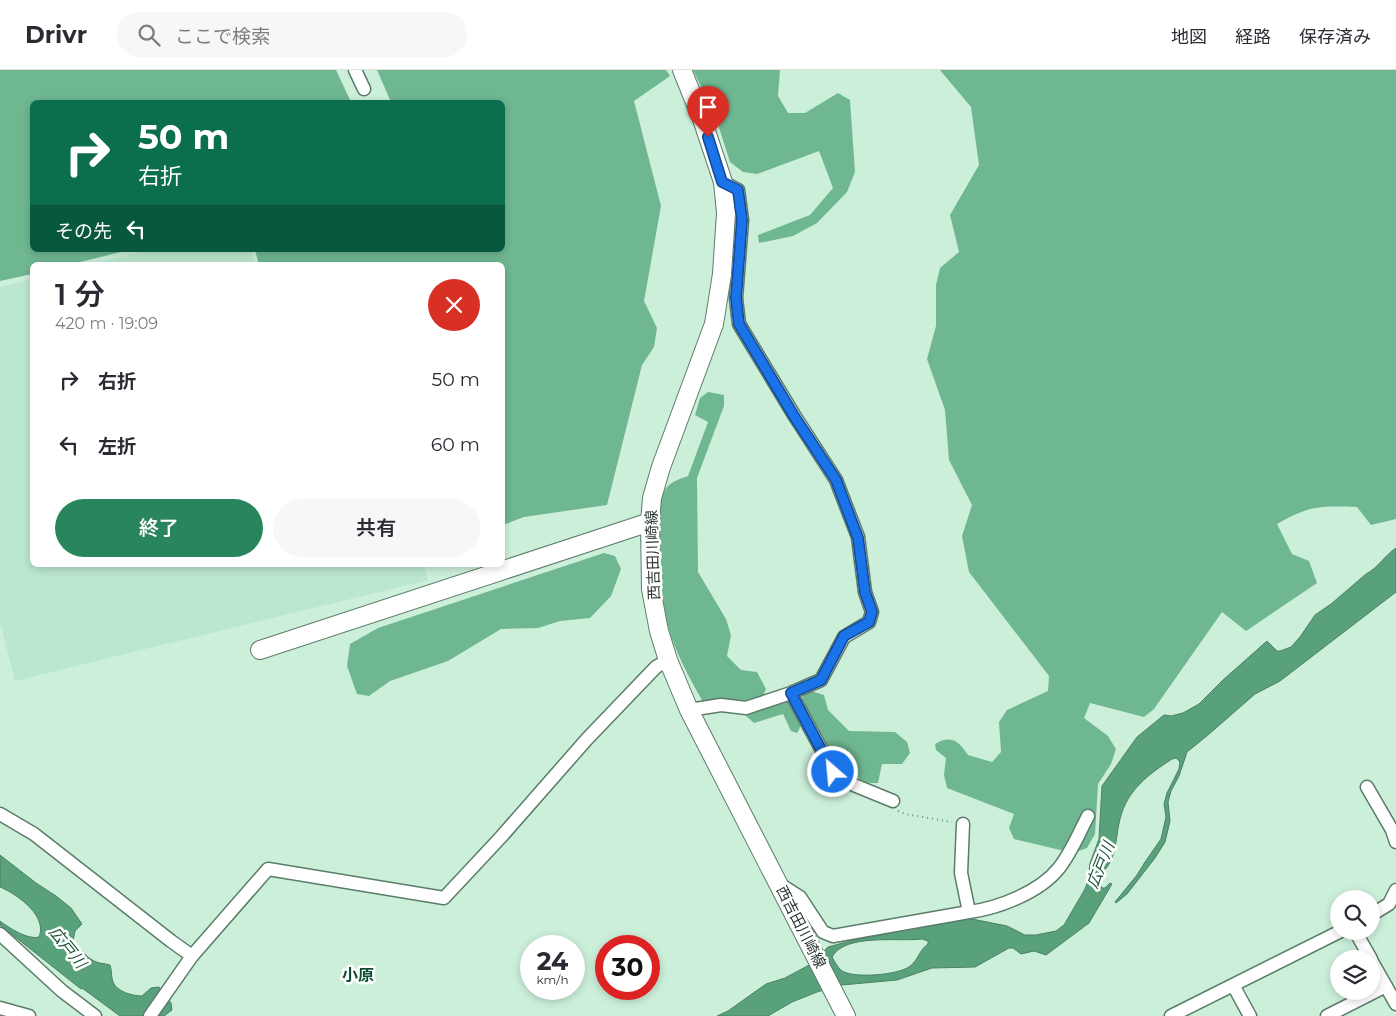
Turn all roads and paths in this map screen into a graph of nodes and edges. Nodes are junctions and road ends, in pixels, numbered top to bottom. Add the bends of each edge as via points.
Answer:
1 (355, 70) edge
2 (682, 70) edge
3 (364, 89) dead end
4 (722, 182) junction
5 (650, 522) junction
6 (260, 650) dead end
7 (668, 660) junction
8 (791, 693) junction
9 (689, 710) junction
10 (1367, 787) dead end
11 (893, 801) joint
12 (0, 814) edge
13 (1088, 816) dead end
14 (963, 824) joint
15 (1396, 842) edge
16 (778, 883) junction
17 (1396, 890) edge
18 (1380, 910) edge
19 (969, 912) junction
20 (0, 934) edge
21 (1330, 936) edge
22 (192, 956) junction
23 (1380, 975) edge
24 (1233, 984) junction
25 (1386, 986) junction
26 (1396, 1004) edge
27 (0, 1008) edge
28 (29, 1016) edge
29 (95, 1016) edge
30 (150, 1016) edge
31 (846, 1016) edge
32 (1171, 1016) edge
33 (1250, 1016) edge
34 (1327, 1016) edge

1 - 3 street
2 - 4 main road, 西吉田川崎線
4 - 5 main road, 西吉田川崎線 via 726,213 722,274 714,324 660,467
4 - 8 street via 738,190 742,220 736,298 739,324 836,480 858,538 865,592 872,612 869,622 844,636 821,680
5 - 6 main road
5 - 7 main road, 西吉田川崎線 via 651,589
7 - 9 main road, 西吉田川崎線
7 - 22 street via 656,667 587,739 444,898 268,869
8 - 9 street via 746,708 721,705
8 - 11 street via 833,772 849,783
9 - 16 main road, 西吉田川崎線
10 - 15 street
11 - 14 path via 894,808 905,814
12 - 22 street via 34,834
13 - 19 street via 1062,865 1052,876 1004,904
14 - 19 street via 961,873
16 - 19 street via 800,897 820,929 833,936
16 - 31 main road, 西吉田川崎線
17 - 18 street via 1389,904
20 - 29 street via 62,991
21 - 24 street
22 - 30 street
23 - 25 street
24 - 32 street
24 - 33 street
25 - 26 street
25 - 34 street
27 - 28 street

